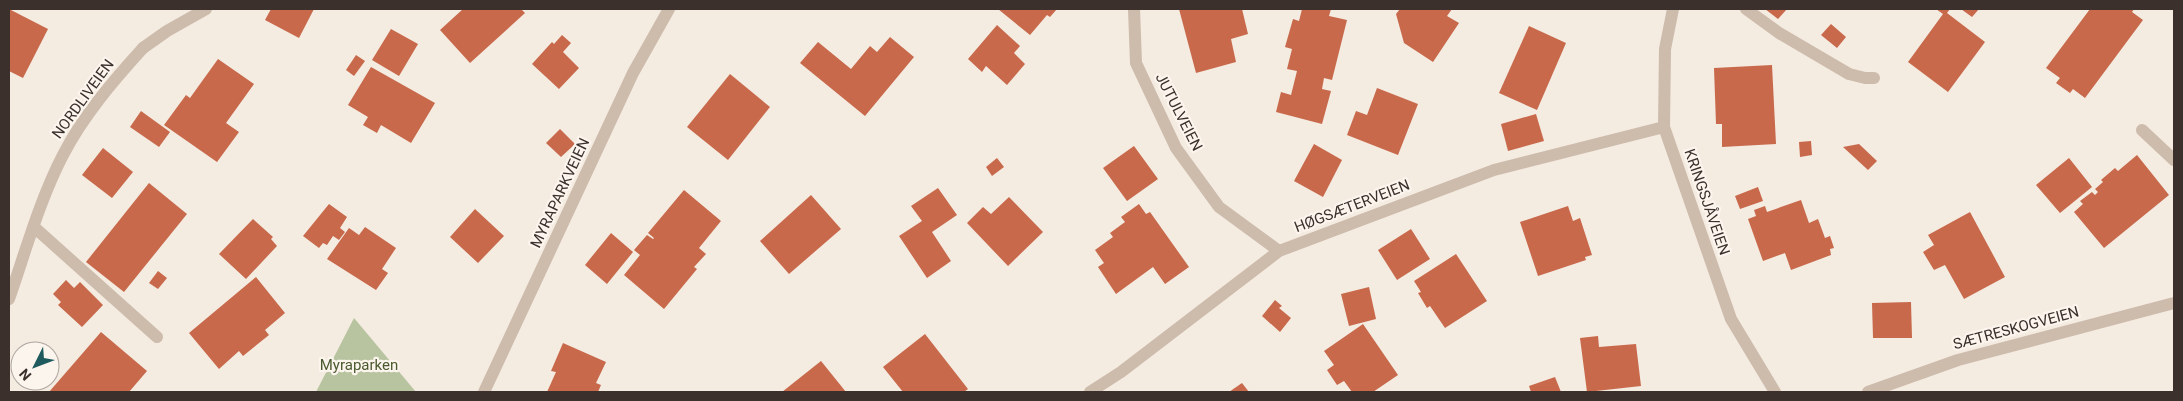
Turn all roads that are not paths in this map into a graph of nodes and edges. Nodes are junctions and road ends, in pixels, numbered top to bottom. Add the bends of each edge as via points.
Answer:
1 (206, 9) edge
2 (669, 9) edge
3 (1134, 9) edge
4 (1674, 9) edge
5 (1746, 9) edge
6 (1874, 78) dead end
7 (1664, 127) junction
8 (2142, 130) dead end
9 (2174, 160) edge
10 (34, 227) junction
11 (1279, 251) junction
12 (9, 299) edge
13 (2174, 303) edge
14 (157, 337) dead end
15 (484, 392) edge
16 (1090, 392) edge
17 (1775, 392) edge
18 (1868, 392) edge

1 - 10 street, NORDLIVEIEN via 143,48 117,77 63,155
2 - 15 street, MYRAPARKVEIEN via 634,73
3 - 11 street, JUTULVEIEN via 1136,63 1176,148 1219,207
4 - 7 street, KRINGSJÅVEIEN via 1665,49
5 - 6 street via 1778,33 1849,74
7 - 11 street, HØGSÆTERVEIEN via 1494,170
7 - 17 street, KRINGSJÅVEIEN via 1731,320
8 - 9 street
10 - 12 street, NORDLIVEIEN
10 - 14 street
11 - 16 street, HØGSÆTERVEIEN
13 - 18 street, SÆTRESKOGVEIEN via 1958,360

